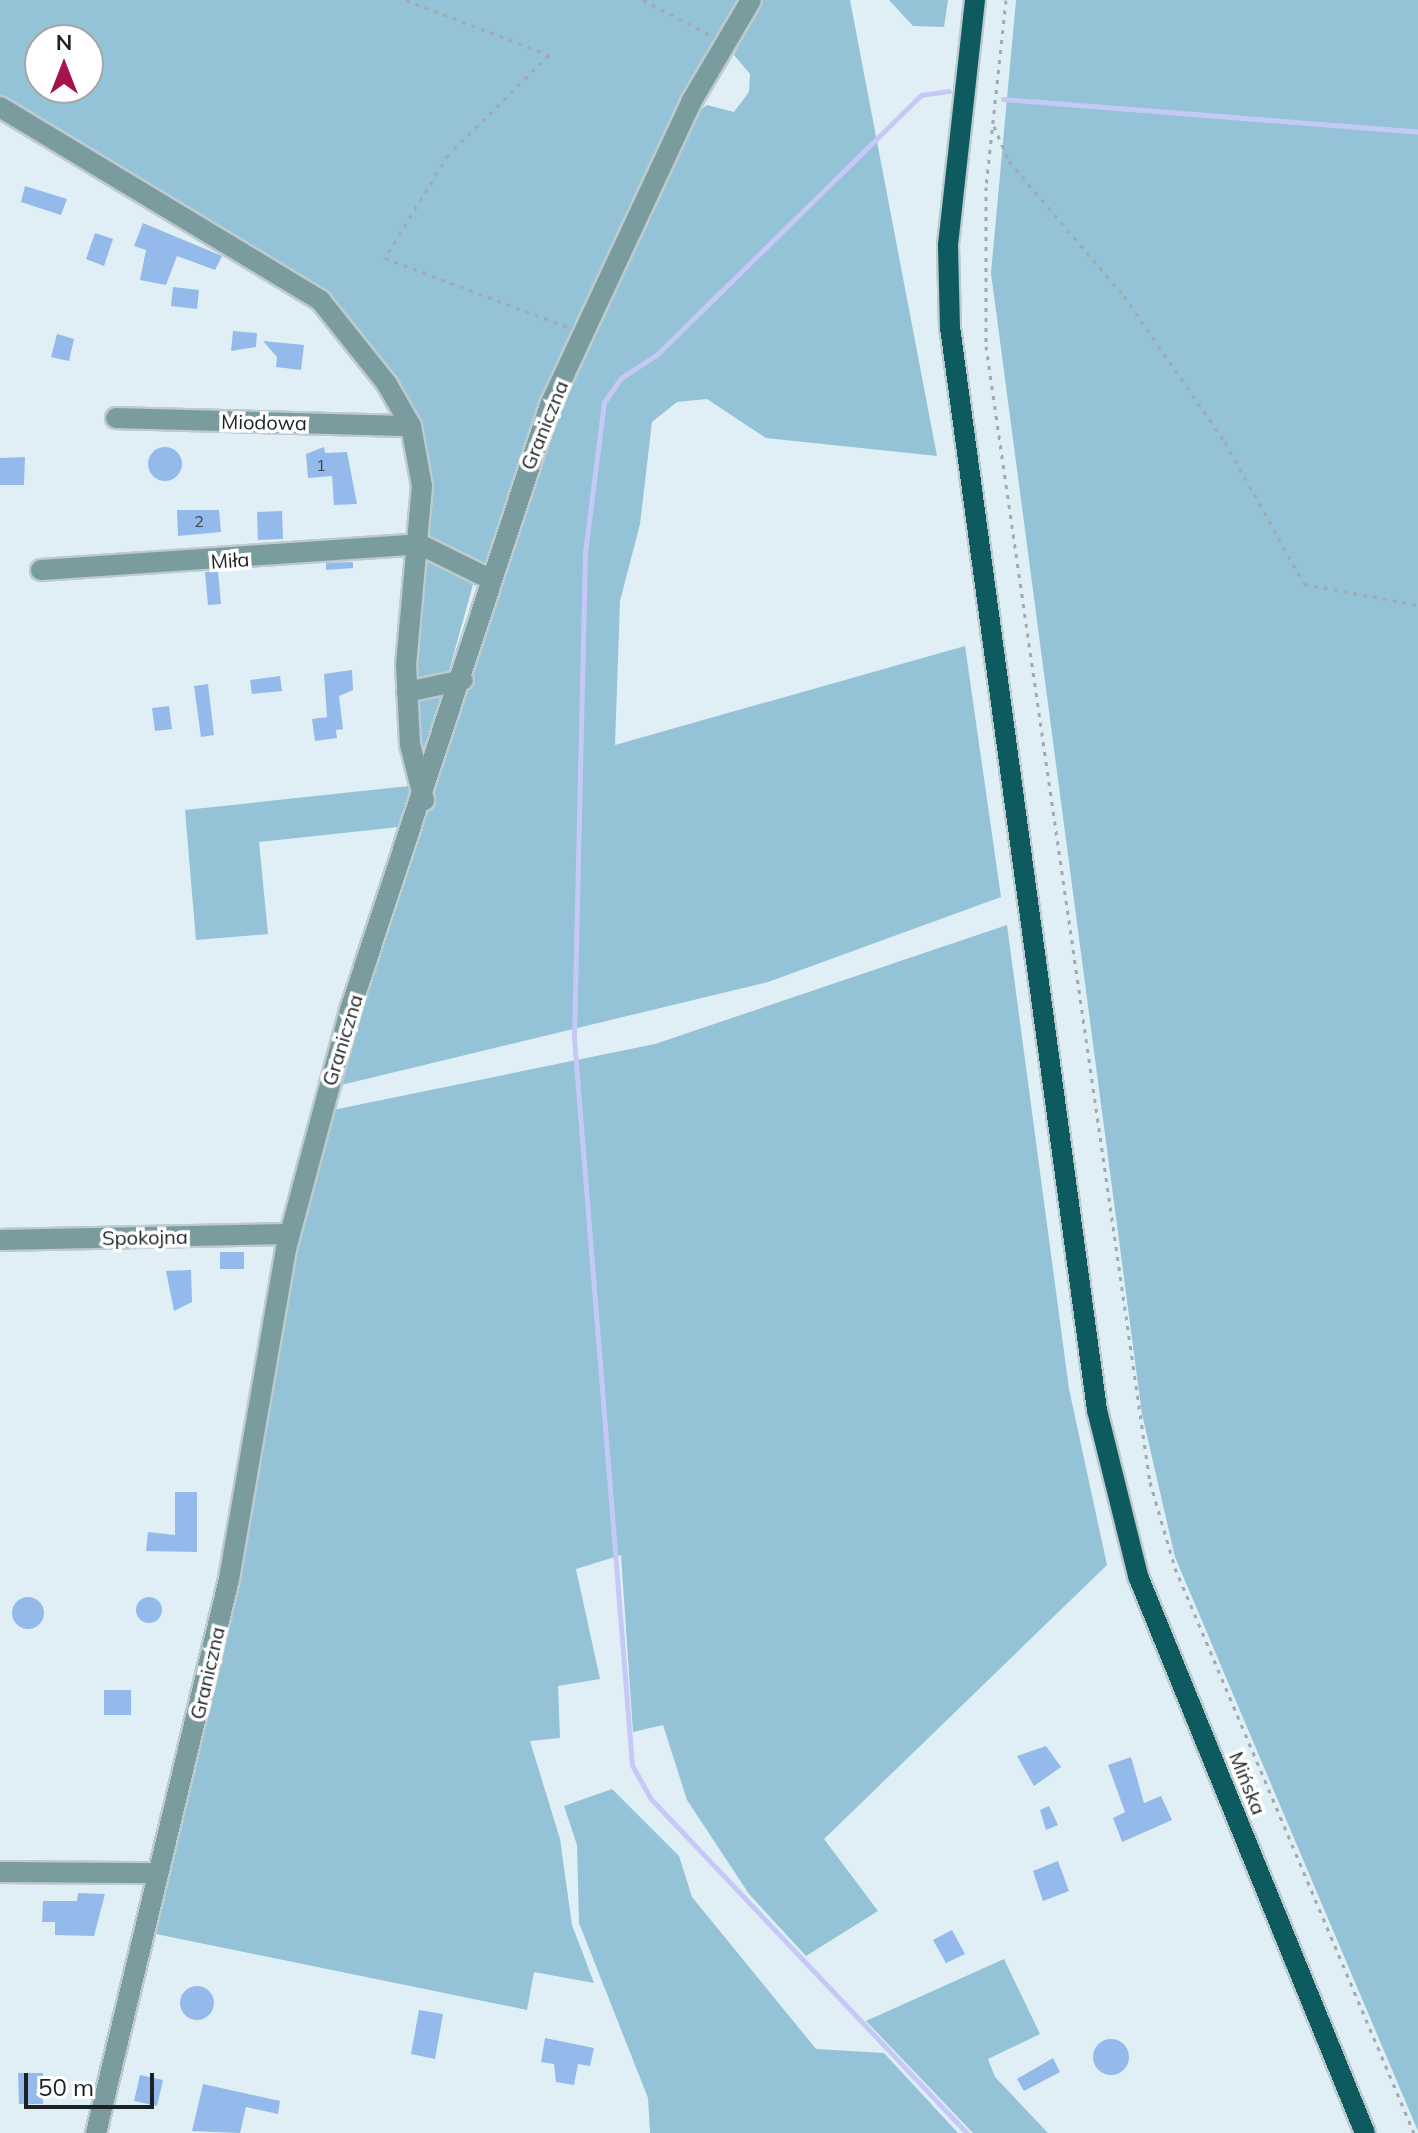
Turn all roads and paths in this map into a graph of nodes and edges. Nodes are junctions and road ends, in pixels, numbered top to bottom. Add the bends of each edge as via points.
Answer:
1 (406, 0) edge
2 (643, 0) edge
3 (751, 0) edge
4 (975, 0) edge
5 (1006, 0) edge
6 (724, 42) junction
7 (0, 107) edge
8 (993, 122) junction
9 (583, 333) junction
10 (116, 418) dead end
11 (411, 426) junction
12 (419, 544) junction
13 (41, 570) dead end
14 (492, 580) junction
15 (1418, 605) edge
16 (463, 680) junction
17 (407, 692) junction
18 (424, 800) junction
19 (289, 1234) junction
20 (0, 1240) edge
21 (0, 1872) edge
22 (157, 1873) junction
23 (96, 2133) edge
24 (1365, 2133) edge
25 (1414, 2133) edge

1 - 9 path via 549,55 448,155 385,258
2 - 6 path
3 - 6 street, Graniczna
4 - 24 main road, Mińska via 948,246 950,327 1103,1445 1138,1576
5 - 8 path
6 - 9 street, Graniczna
7 - 11 street via 320,300
8 - 15 path via 1017,172 1124,296 1225,442 1304,584
8 - 25 path via 981,269 986,346 1150,1482 1175,1568
9 - 14 street, Graniczna via 517,493
10 - 11 street, Miodowa
11 - 12 street via 422,486
12 - 13 street, Miła
12 - 14 street
12 - 17 street
14 - 16 street, Graniczna
16 - 17 street
16 - 18 street, Graniczna
17 - 18 street
18 - 19 street, Graniczna via 350,1010
19 - 20 street, Spokojna
19 - 22 street, Graniczna via 229,1579
21 - 22 street
22 - 23 street, Graniczna

